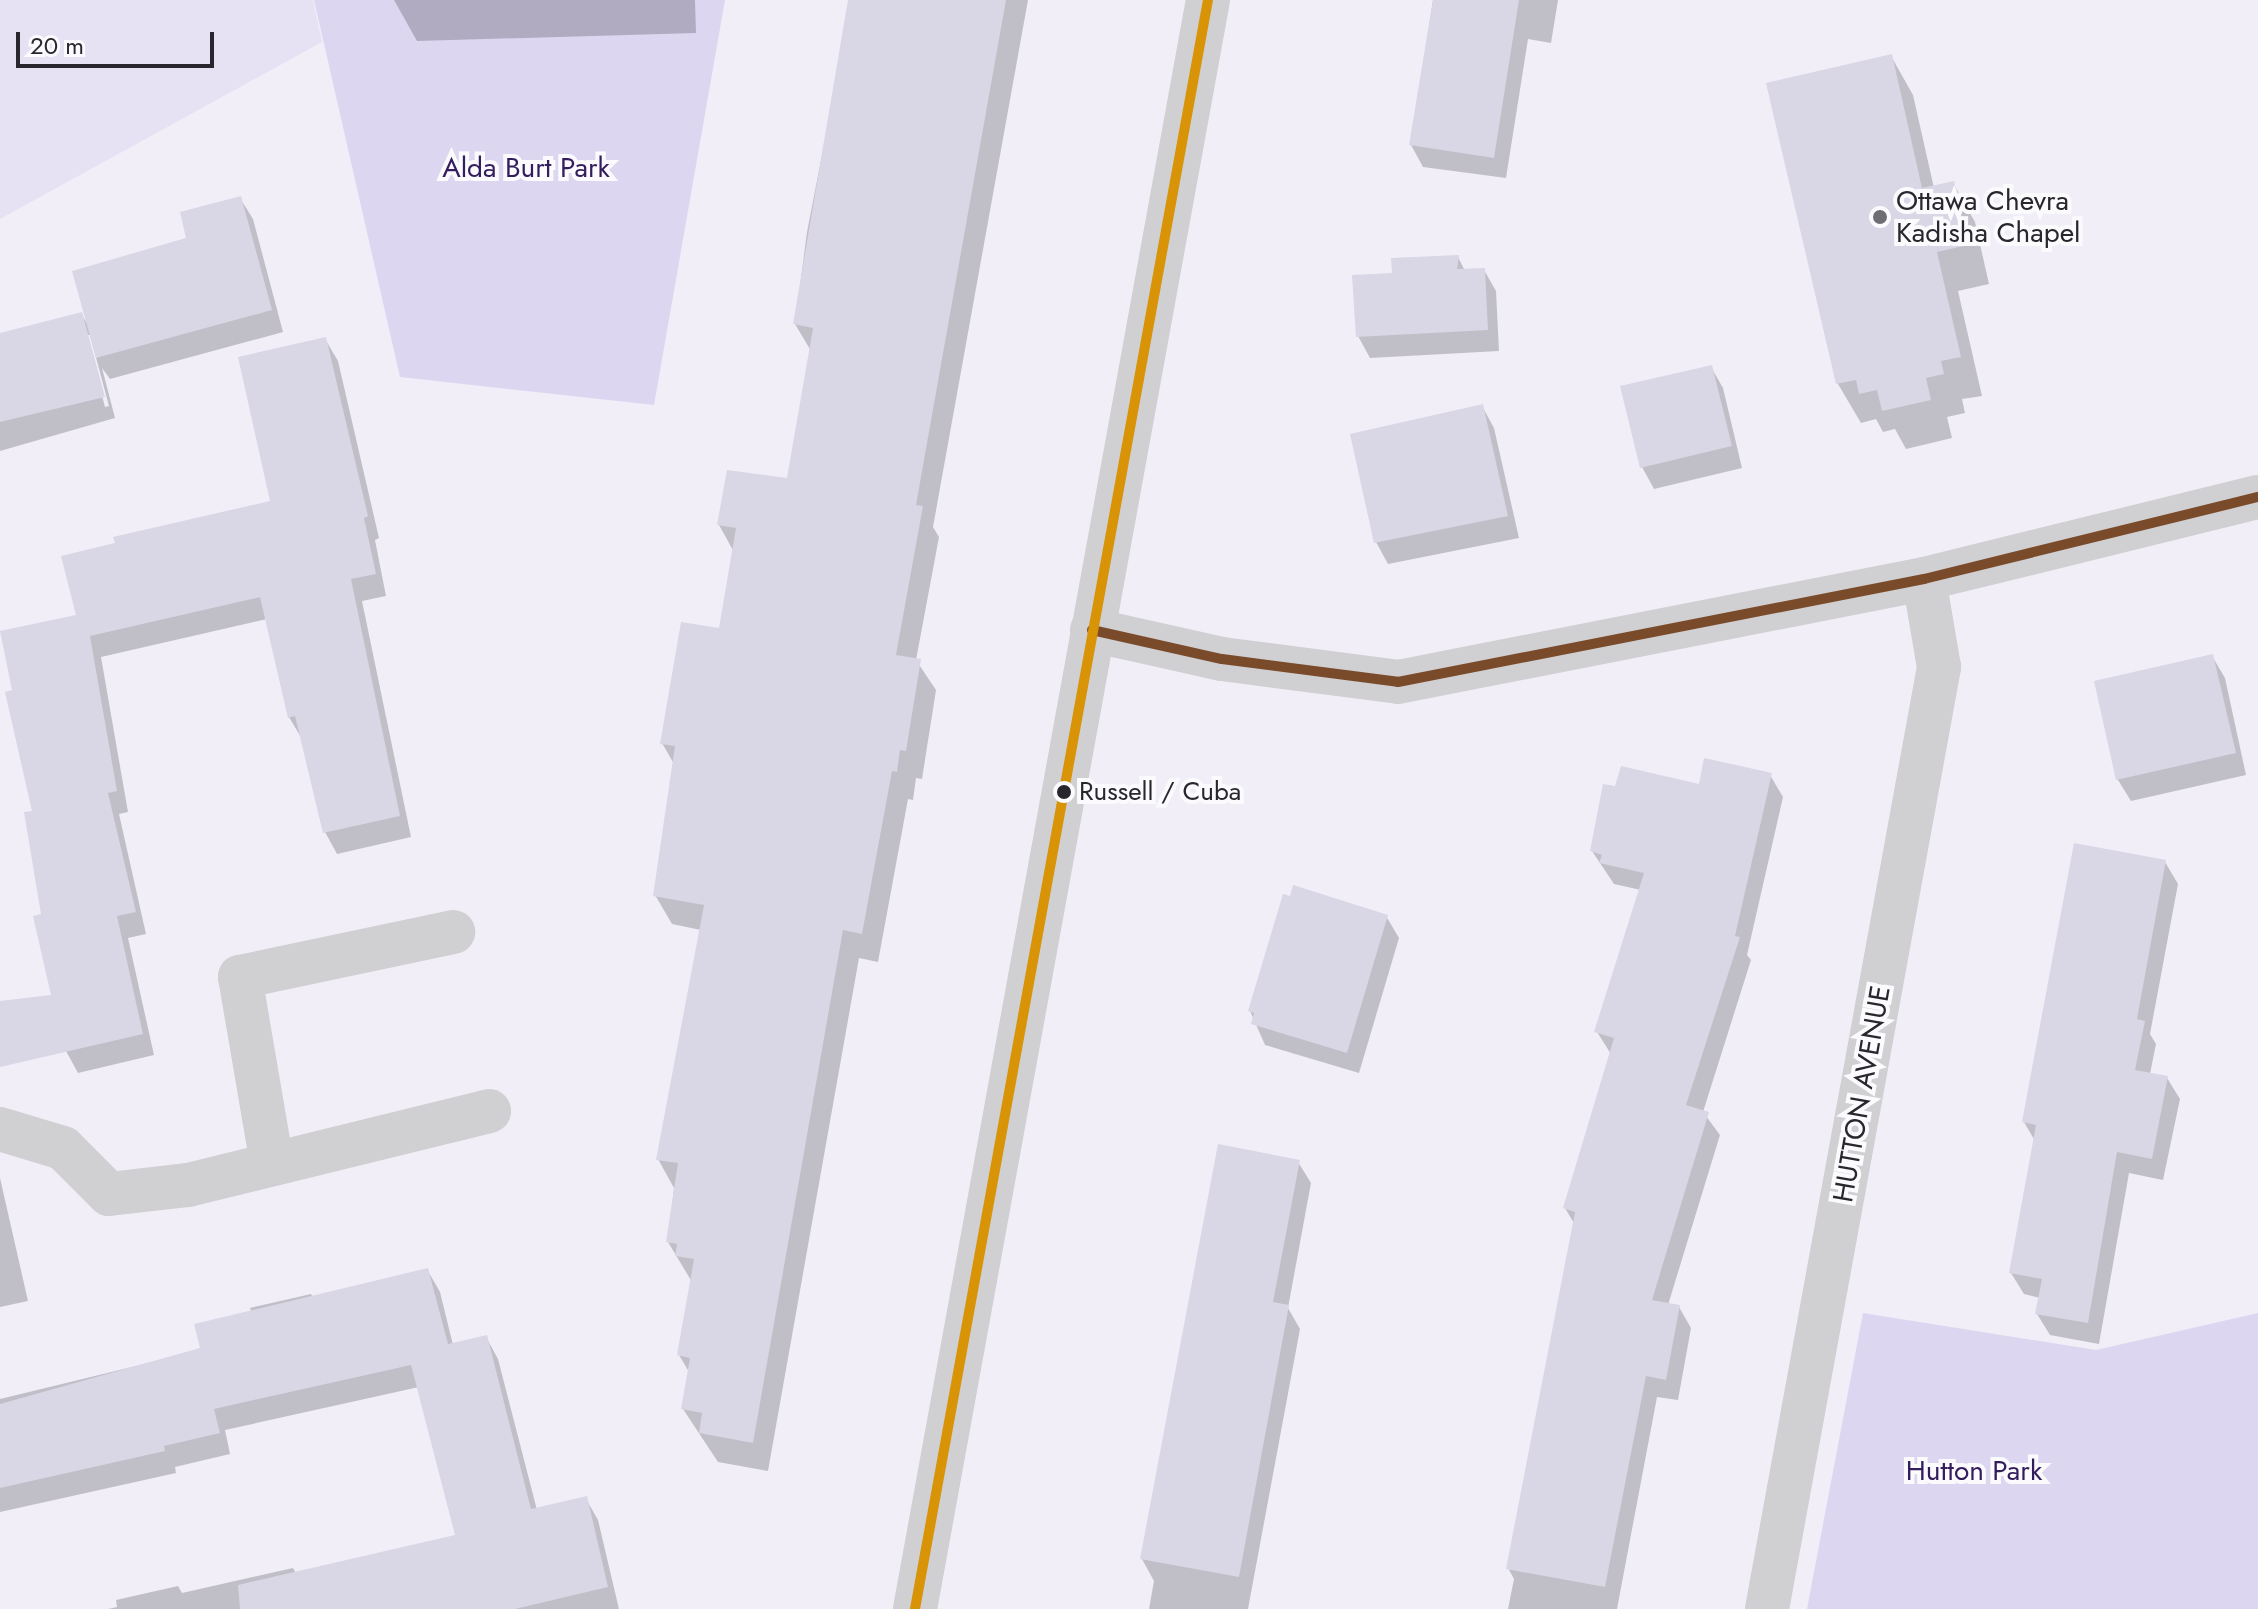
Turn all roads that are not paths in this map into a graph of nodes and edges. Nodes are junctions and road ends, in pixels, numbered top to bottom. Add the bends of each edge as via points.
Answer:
1 (1208, 0) edge
2 (2258, 497) edge
3 (1924, 579) junction
4 (1092, 630) junction
5 (453, 932) dead end
6 (489, 1111) dead end
7 (0, 1129) edge
8 (272, 1164) junction
9 (915, 1609) edge
10 (1767, 1609) edge

1 - 4 street
2 - 3 street
3 - 4 street via 1398,682 1222,659
3 - 10 street, HUTTON AVENUE via 1939,667
4 - 9 street
5 - 8 street via 240,977
6 - 8 street
7 - 8 street via 63,1148 109,1194 188,1185

